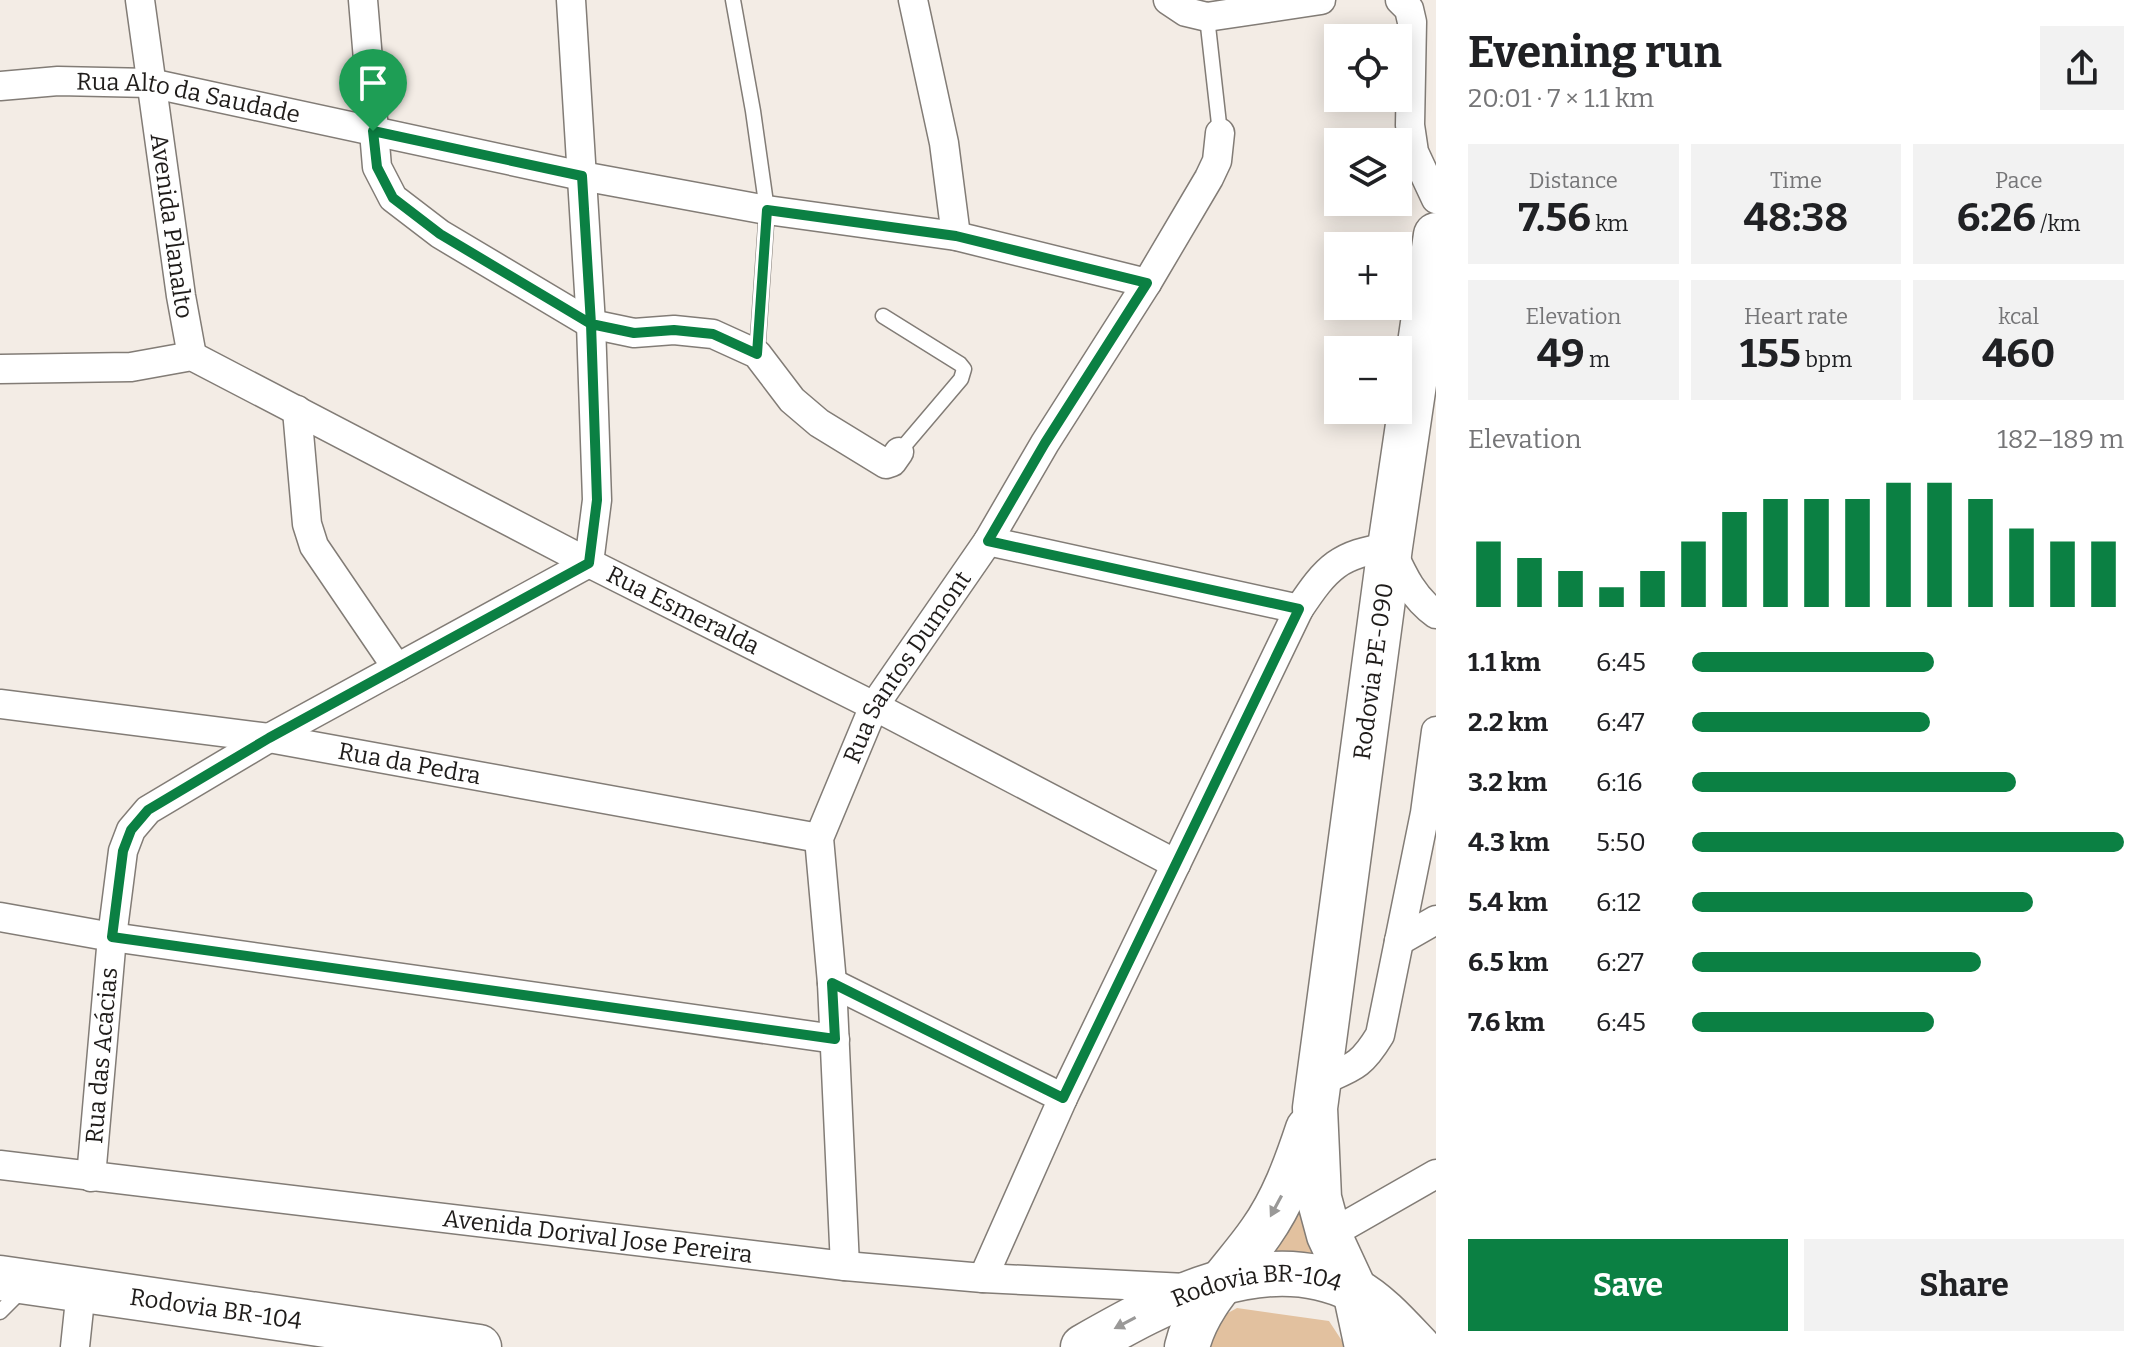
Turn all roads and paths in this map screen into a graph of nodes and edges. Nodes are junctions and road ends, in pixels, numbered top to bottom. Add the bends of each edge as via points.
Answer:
1 (140, 0) edge
2 (363, 0) edge
3 (571, 0) edge
4 (733, 0) edge
5 (913, 0) edge
6 (1168, 0) edge
7 (1321, 0) edge
8 (1400, 0) edge
9 (1207, 17) junction
10 (150, 83) junction
11 (0, 86) edge
12 (373, 131) junction
13 (1220, 133) joint
14 (582, 176) junction
15 (1436, 199) edge
16 (767, 210) junction
17 (1436, 235) edge
18 (956, 236) junction
19 (1147, 283) junction
20 (883, 316) dead end
21 (591, 324) junction
22 (757, 354) junction
23 (192, 356) junction
24 (0, 369) edge
25 (1426, 373) edge
26 (297, 410) junction
27 (899, 452) joint
28 (988, 541) junction
29 (1390, 547) junction
30 (589, 563) junction
31 (1299, 609) junction
32 (1436, 614) edge
33 (397, 668) junction
34 (0, 704) edge
35 (874, 706) junction
36 (1436, 731) edge
37 (269, 738) junction
38 (819, 838) junction
39 (1176, 864) junction
40 (0, 917) edge
41 (1436, 920) edge
42 (112, 937) junction
43 (1399, 941) junction
44 (832, 983) junction
45 (835, 1039) junction
46 (1317, 1095) junction
47 (1063, 1098) junction
48 (0, 1165) edge
49 (1436, 1174) edge
50 (91, 1177) junction
51 (1329, 1235) junction
52 (845, 1266) junction
53 (983, 1278) junction
54 (1210, 1286) junction
55 (81, 1290) junction
56 (10, 1291) edge
57 (1355, 1291) junction
58 (352, 1338) edge
59 (75, 1347) edge
60 (479, 1347) edge
61 (1083, 1347) edge
62 (1187, 1347) edge
63 (1367, 1347) edge
64 (1418, 1347) edge

1 - 10 street, Avenida Planalto
2 - 12 street
3 - 14 street
4 - 16 lane
5 - 18 street via 944,143
6 - 9 street
7 - 9 street
8 - 15 street via 1412,22 1414,152
9 - 13 lane
10 - 11 street, Rua Alto da Saudade
10 - 12 street, Rua Alto da Saudade
10 - 23 street, Avenida Planalto
12 - 14 street, Rua Alto da Saudade
12 - 21 street via 377,167 393,198 440,234
13 - 19 street, Rua Santos Dumont via 1209,178
14 - 16 street, Rua Alto da Saudade
14 - 21 street
16 - 18 street, Rua Alto da Saudade
16 - 22 lane
17 - 25 main road, Rodovia PE-090
18 - 19 street, Rua Alto da Saudade
19 - 28 street, Rua Santos Dumont
20 - 27 lane via 964,369
21 - 22 street via 634,333 713,334
21 - 30 street via 597,500
22 - 27 street via 792,400 819,423 886,464
23 - 24 street via 131,367
23 - 26 street, Rua Esmeralda
25 - 29 main road, Rodovia PE-090
26 - 30 street, Rua Esmeralda
26 - 33 street via 307,524 314,546
28 - 31 street
28 - 35 street, Rua Santos Dumont
29 - 31 street via 1342,560 1319,579
29 - 32 street via 1406,583
29 - 46 main road, Rodovia PE-090
30 - 33 street, Rua das Acácias
30 - 35 street, Rua Esmeralda
31 - 39 street
33 - 37 street, Rua das Acácias
34 - 37 street, Rua da Pedra
35 - 38 street, Rua Santos Dumont
35 - 39 street, Rua Esmeralda
36 - 43 street
37 - 38 street, Rua da Pedra
37 - 42 street, Rua das Acácias via 148,810 131,830 123,851
38 - 44 street, Rua Santos Dumont
39 - 47 street
40 - 42 street
41 - 43 street
42 - 45 street
42 - 50 street, Rua das Acácias
43 - 46 street via 1380,1035 1357,1066
44 - 45 street, Rua Santos Dumont
44 - 47 street
45 - 52 street, Rua Santos Dumont
46 - 51 main road, Rodovia PE-090 via 1319,1198
46 -> 54 main road, Rodovia PE-090 via 1295,1167 1263,1230
47 - 53 street
48 - 50 street, Avenida Dorival Jose Pereira
49 - 51 street
50 - 52 street, Avenida Dorival Jose Pereira
51 - 57 main road, Rodovia PE-090
52 - 53 street, Avenida Dorival Jose Pereira
53 - 54 street, Avenida Dorival Jose Pereira
54 - 57 main road, Rodovia BR-104 via 1288,1273
54 -> 61 main road, Rodovia BR-104 via 1150,1310
54 - 62 main road, Rodovia PE-090
55 - 56 main road, Rodovia BR-104
55 - 58 main road, Rodovia BR-104
55 - 59 street
57 - 63 main road, Rodovia PE-090
57 - 64 main road, Rodovia BR-104
58 - 60 main road, Rodovia BR-104

